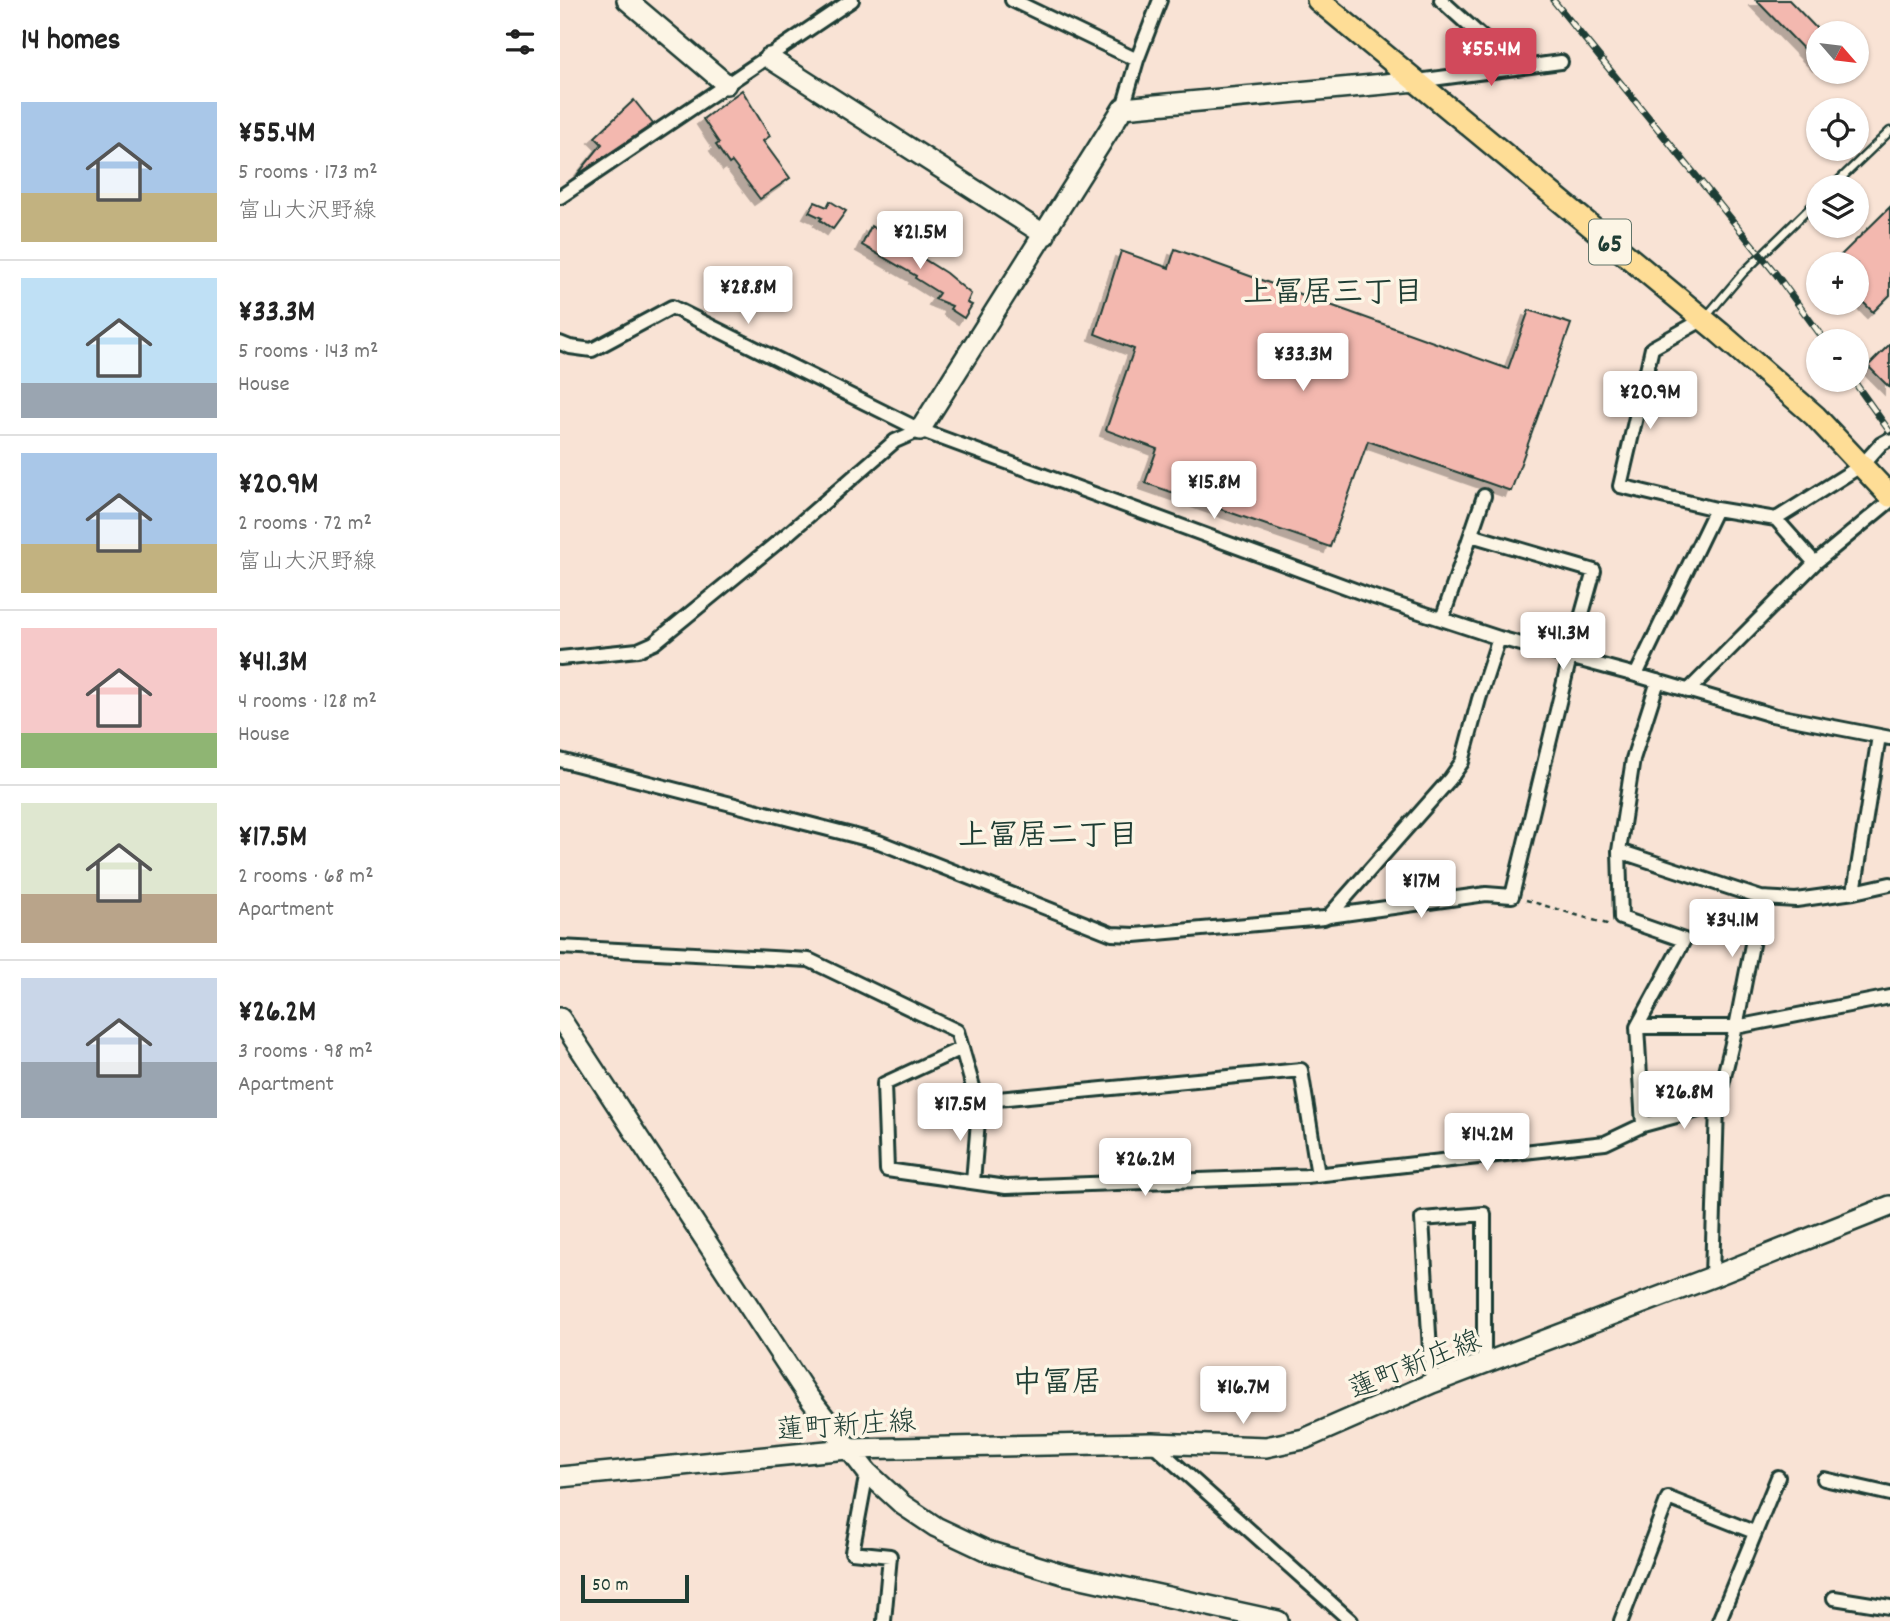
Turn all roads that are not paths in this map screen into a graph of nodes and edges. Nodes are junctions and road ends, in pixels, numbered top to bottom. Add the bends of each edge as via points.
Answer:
1 (626, 0) edge
2 (852, 0) edge
3 (1012, 0) edge
4 (1160, 0) edge
5 (1318, 0) edge
6 (1441, 0) edge
7 (769, 58) junction
8 (1137, 60) junction
9 (1561, 62) dead end
10 (1516, 68) junction
11 (1417, 81) junction
12 (726, 85) junction
13 (1123, 108) junction
14 (1890, 131) edge
15 (1844, 175) edge
16 (560, 197) edge
17 (1806, 212) edge
18 (1045, 235) junction
19 (1704, 319) junction
20 (560, 343) edge
21 (920, 430) junction
22 (1890, 439) edge
23 (1862, 465) junction
24 (1484, 496) dead end
25 (1890, 498) edge
26 (1716, 509) junction
27 (1776, 519) junction
28 (1471, 535) junction
29 (1815, 564) junction
30 (1442, 619) junction
31 (1499, 638) junction
32 (1570, 657) junction
33 (560, 658) edge
34 (1636, 675) junction
35 (1658, 681) junction
36 (1688, 691) junction
37 (1884, 737) edge
38 (560, 760) edge
39 (1619, 851) junction
40 (1890, 884) edge
41 (1854, 892) junction
42 (1761, 898) junction
43 (1329, 916) junction
44 (560, 947) edge
45 (1890, 996) edge
46 (560, 1018) edge
47 (1637, 1027) junction
48 (1736, 1027) junction
49 (962, 1048) junction
50 (977, 1101) junction
51 (1717, 1105) junction
52 (1643, 1125) junction
53 (1318, 1175) junction
54 (973, 1182) junction
55 (1890, 1206) edge
56 (1712, 1277) junction
57 (1484, 1364) junction
58 (1432, 1383) junction
59 (1152, 1443) junction
60 (847, 1448) junction
61 (867, 1472) junction
62 (1778, 1476) dead end
63 (560, 1477) edge
64 (1824, 1479) dead end
65 (1890, 1494) edge
66 (1754, 1532) junction
67 (1834, 1598) dead end
68 (1890, 1607) edge
69 (884, 1621) edge
70 (1278, 1621) edge
71 (1351, 1621) edge
72 (1621, 1621) edge
73 (1719, 1621) edge

1 - 12 street
2 - 7 street
3 - 8 street
4 - 8 street
5 - 11 main road, 65
6 - 10 street
7 - 12 street
7 - 18 street
8 - 13 street
9 - 10 street
10 - 11 street
11 - 13 street
11 - 19 main road, 65
12 - 16 street
13 - 18 street
14 - 15 lane
17 - 19 lane
18 - 21 street
19 - 23 main road, 65 via 1815,416
19 - 26 street via 1652,348 1620,486
20 - 21 street via 592,350 672,307
21 - 30 street
21 - 33 street via 895,441 654,643 638,650
22 - 23 street
23 - 25 main road, 65
23 - 27 street
24 - 28 street
25 - 29 street
26 - 27 street
26 - 34 street
27 - 29 street
28 - 30 street
28 - 32 street via 1594,571
29 - 36 street
30 - 31 street
31 - 32 street
31 - 43 street via 1462,762
32 - 34 street
32 - 43 street via 1512,896 1486,894
34 - 35 street
35 - 36 street
35 - 39 street via 1633,759
36 - 37 street via 1772,715
37 - 41 street
38 - 43 street via 878,842 1112,934
39 - 42 street
39 - 47 street via 1621,918 1684,940
40 - 41 street
41 - 42 street via 1796,900
42 - 48 street
44 - 49 street via 809,960 957,1031
45 - 48 street
46 - 60 street via 807,1395
47 - 48 street
47 - 52 street
48 - 51 street
49 - 50 street
49 - 54 street via 884,1084 887,1170
50 - 53 street via 1301,1070
50 - 54 street
51 - 52 street
51 - 56 street
52 - 53 street via 1605,1143
53 - 54 street via 1006,1187
55 - 56 street, 蓮町新庄線
56 - 57 street, 蓮町新庄線
57 - 58 street, 蓮町新庄線
57 - 58 street via 1484,1214 1422,1219
58 - 59 street, 蓮町新庄線 via 1304,1439 1266,1447
59 - 60 street, 蓮町新庄線
59 - 71 street
60 - 61 street
60 - 63 street, 蓮町新庄線
61 - 69 street via 852,1552 890,1556
61 - 70 street via 903,1506 987,1551 1063,1574
62 - 66 street
64 - 65 street
66 - 72 street via 1668,1499
66 - 73 street
67 - 68 street

